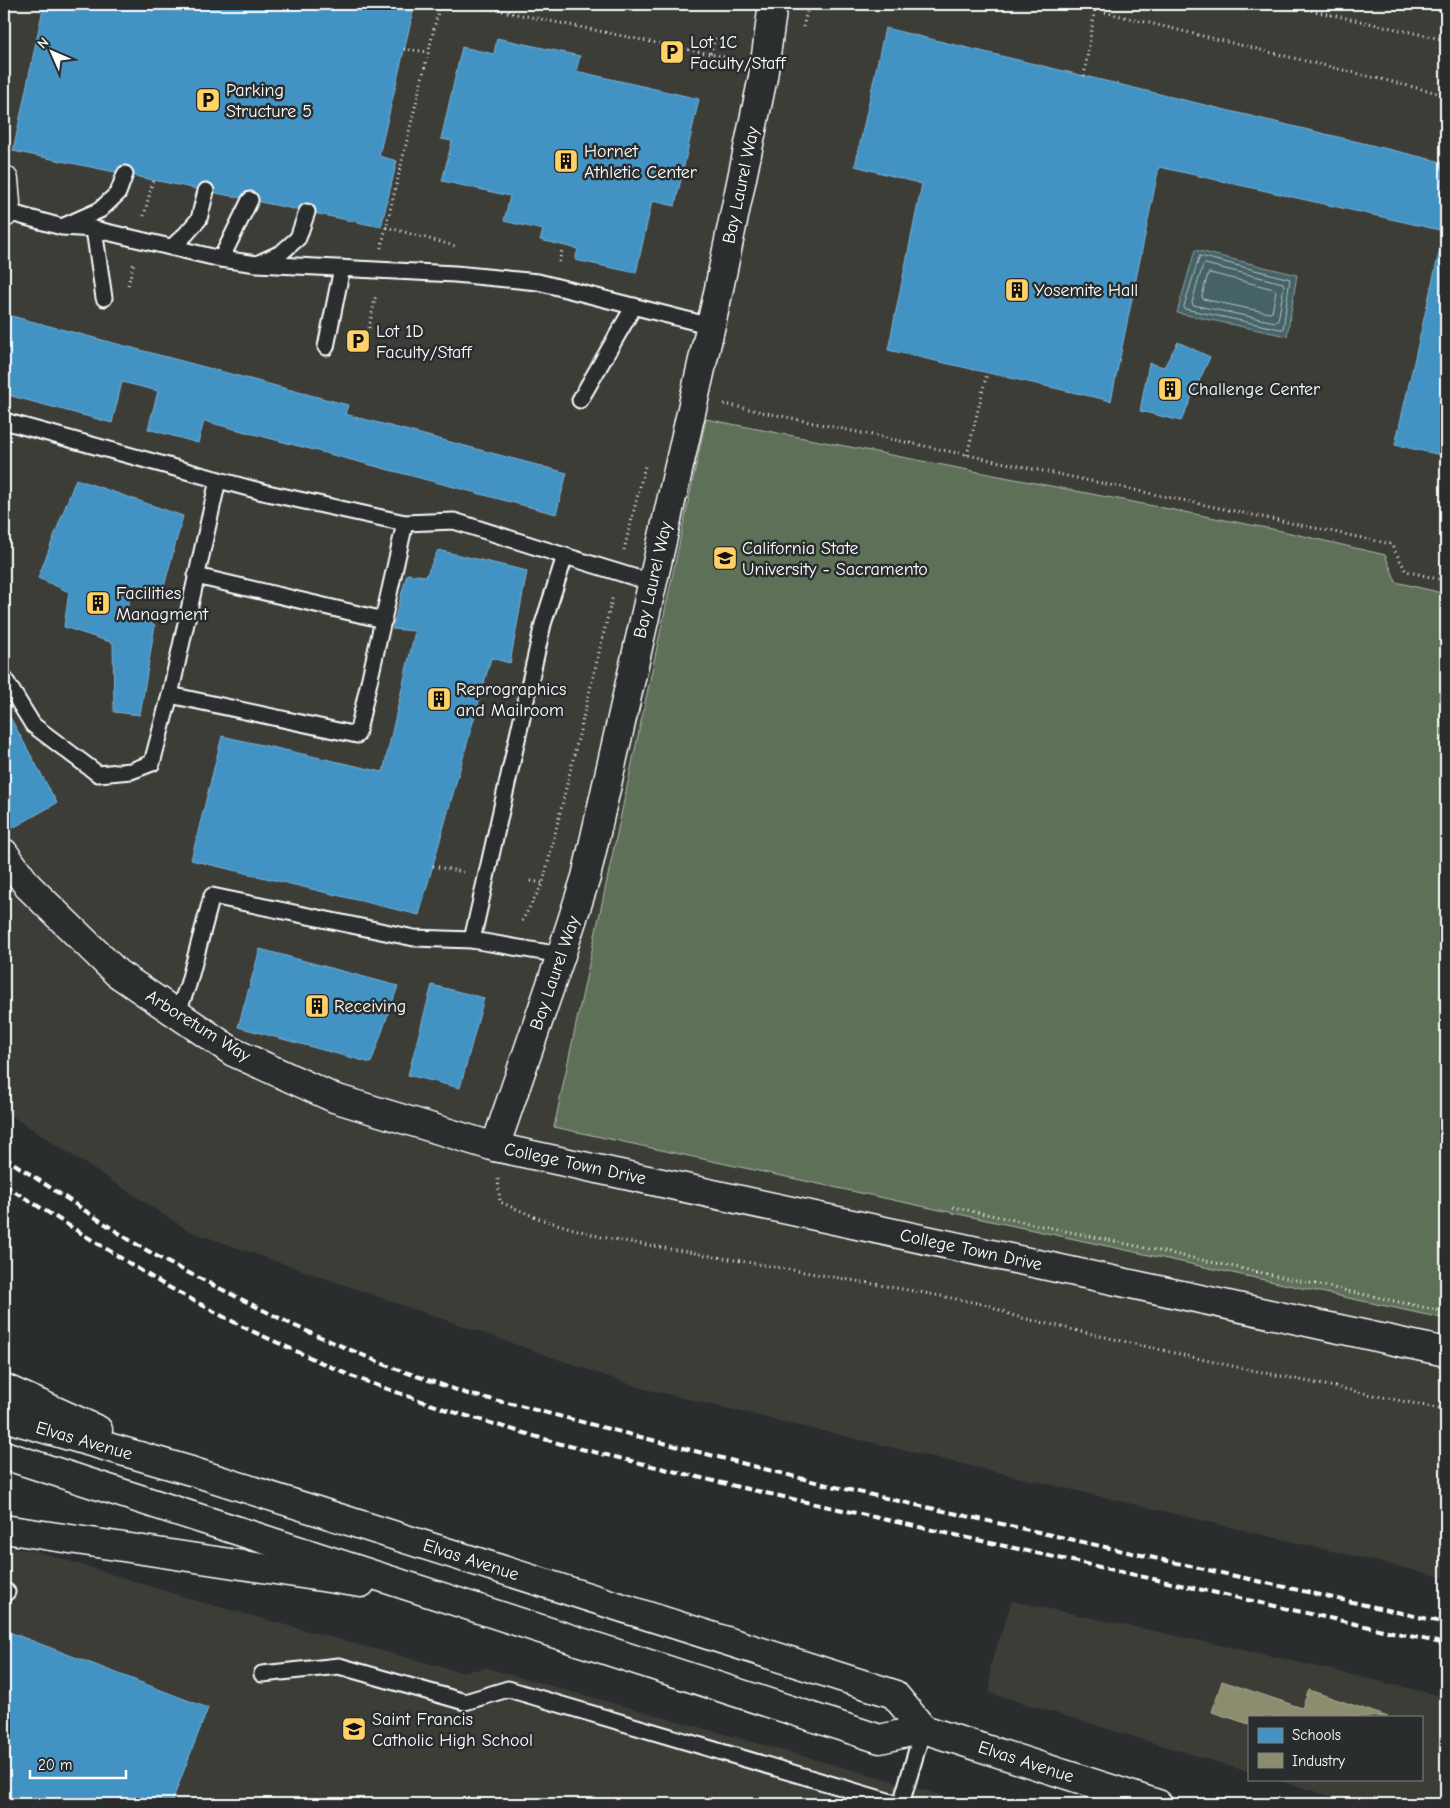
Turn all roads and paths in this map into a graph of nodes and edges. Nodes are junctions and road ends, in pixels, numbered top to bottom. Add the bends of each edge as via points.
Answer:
1 (427, 4) edge
2 (468, 4) edge
3 (773, 4) edge
4 (1071, 4) edge
5 (1282, 4) edge
6 (439, 5) edge
7 (1095, 9) junction
8 (715, 38) dead end
9 (1446, 40) edge
10 (404, 49) dead end
11 (428, 52) junction
12 (710, 54) junction
13 (741, 71) dead end
14 (1084, 76) dead end
15 (1446, 94) edge
16 (125, 174) dead end
17 (4, 180) edge
18 (153, 180) dead end
19 (206, 191) dead end
20 (250, 200) dead end
21 (4, 212) edge
22 (307, 212) dead end
23 (143, 218) dead end
24 (62, 227) junction
25 (386, 227) junction
26 (94, 229) junction
27 (455, 246) dead end
28 (172, 247) junction
29 (562, 250) dead end
30 (380, 253) dead end
31 (135, 256) dead end
32 (221, 259) junction
33 (257, 264) junction
34 (342, 268) junction
35 (558, 269) dead end
36 (378, 288) dead end
37 (126, 293) dead end
38 (104, 298) dead end
39 (634, 306) junction
40 (711, 326) junction
41 (368, 328) dead end
42 (326, 347) dead end
43 (987, 373) dead end
44 (695, 398) junction
45 (580, 400) dead end
46 (4, 421) edge
47 (967, 455) junction
48 (648, 457) dead end
49 (218, 480) junction
50 (405, 522) junction
51 (565, 556) junction
52 (619, 572) junction
53 (196, 576) junction
54 (1446, 581) edge
55 (653, 583) junction
56 (384, 620) junction
57 (4, 678) edge
58 (170, 695) junction
59 (4, 853) edge
60 (433, 866) dead end
61 (468, 874) dead end
62 (531, 881) dead end
63 (543, 883) junction
64 (522, 921) dead end
65 (472, 940) junction
66 (561, 955) junction
67 (177, 1014) junction
68 (495, 1147) junction
69 (953, 1207) dead end
70 (1446, 1312) edge
71 (1446, 1352) edge
72 (4, 1388) edge
73 (1446, 1410) edge
74 (4, 1417) edge
75 (4, 1455) edge
76 (191, 1471) junction
77 (4, 1529) edge
78 (440, 1595) junction
79 (262, 1674) dead end
80 (923, 1729) junction
81 (899, 1804) edge
82 (1158, 1804) edge

1 - 6 path
2 - 12 path
3 - 40 main road, Bay Laurel Way via 763,77
4 - 7 path
5 - 9 path
6 - 11 path
7 - 14 path
7 - 15 path
8 - 12 path
10 - 11 path
11 - 25 path
12 - 13 path via 724,57 722,64
16 - 24 lane via 118,193 100,210
17 - 21 main road
18 - 23 path
19 - 28 lane via 199,219
20 - 32 lane
21 - 24 lane
22 - 33 lane via 298,238 281,253
24 - 26 lane
25 - 27 path
25 - 30 path
26 - 28 lane
26 - 38 lane
28 - 32 lane
29 - 35 path
31 - 37 path
32 - 33 lane
33 - 34 lane
34 - 39 lane via 538,282
34 - 42 lane
36 - 41 path
39 - 40 lane
39 - 45 lane
40 - 44 main road, Bay Laurel Way
43 - 47 path
44 - 47 path
44 - 55 main road, Bay Laurel Way
46 - 49 lane
47 - 54 path via 1391,544 1406,571
48 - 52 path
49 - 50 lane
49 - 53 lane
50 - 51 lane via 454,521
50 - 56 lane
51 - 52 lane
51 - 65 lane via 544,624
52 - 55 lane
52 - 63 path
53 - 56 lane
53 - 58 lane
55 - 66 main road, Bay Laurel Way via 586,877
56 - 58 lane via 357,735
57 - 58 lane via 33,725 98,774 132,771 152,763
59 - 67 main road, Arboretum Way via 28,886 117,973
60 - 61 path
62 - 63 path
63 - 64 path
65 - 66 lane
65 - 67 lane via 414,938 212,896
66 - 68 main road, Bay Laurel Way
67 - 68 main road, Arboretum Way via 233,1052 334,1098
68 - 71 main road, College Town Drive
68 - 73 path via 500,1202 540,1219 601,1237 988,1305 1014,1316 1170,1352
69 - 70 path
72 - 76 main road
74 - 76 main road, Elvas Avenue
75 - 78 main road, Elvas Avenue
76 - 80 main road, Elvas Avenue via 894,1694
77 - 78 main road
78 - 80 main road, Elvas Avenue via 880,1739
79 - 81 lane via 339,1666 465,1702 508,1689
80 - 81 lane
80 - 82 main road, Elvas Avenue

